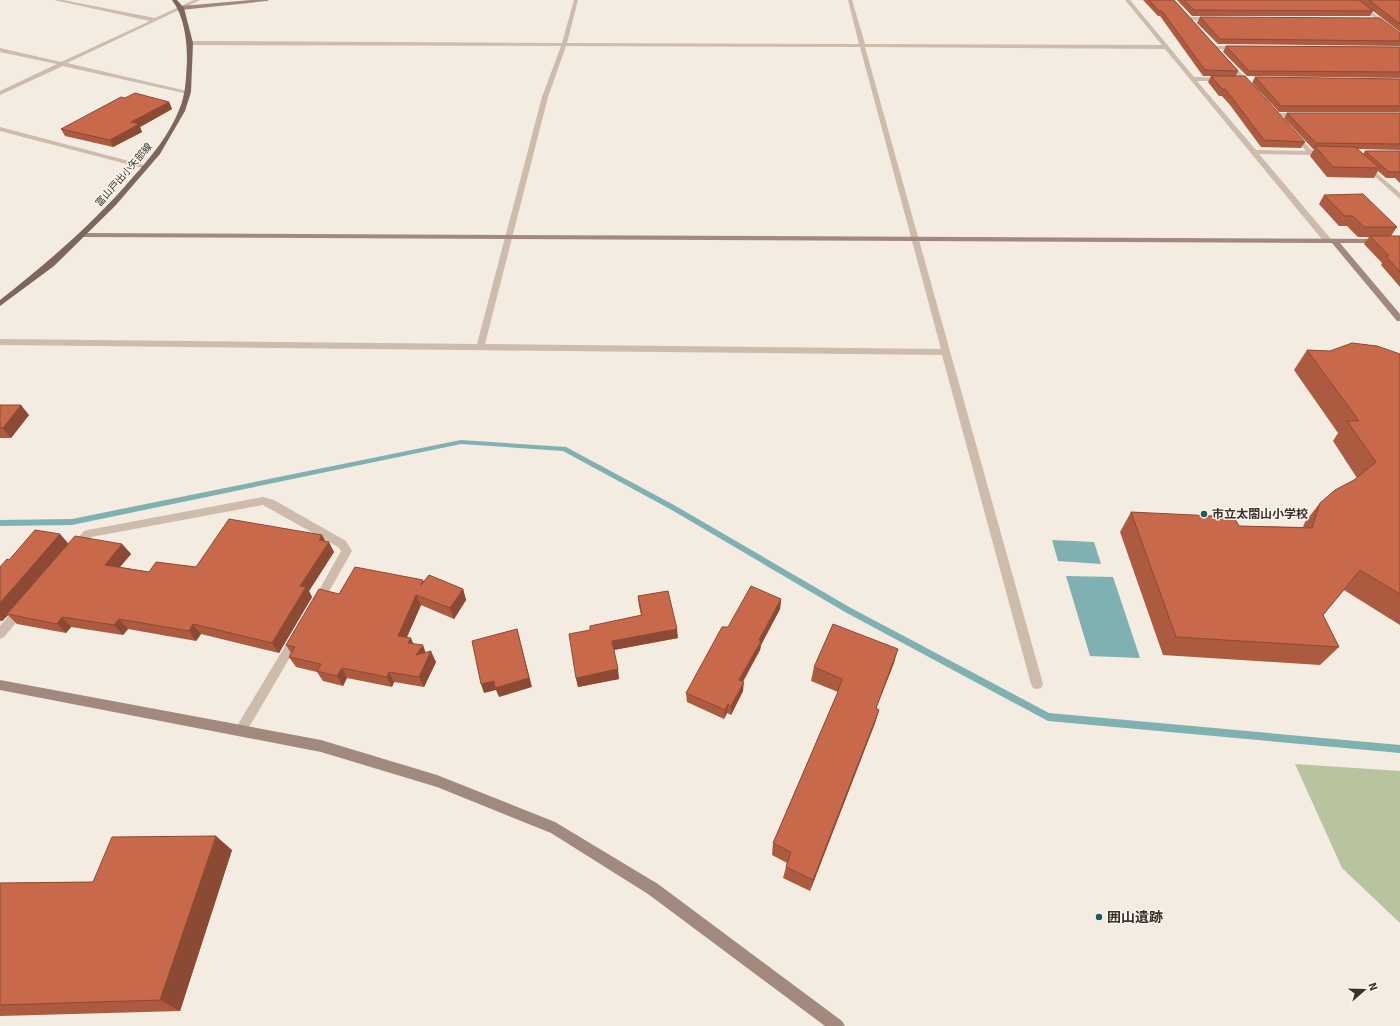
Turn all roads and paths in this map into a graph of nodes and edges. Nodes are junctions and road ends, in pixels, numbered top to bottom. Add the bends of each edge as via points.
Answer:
1 (56, 0) edge
2 (80, 0) edge
3 (174, 0) edge
4 (198, 0) edge
5 (267, 0) edge
6 (576, 0) edge
7 (850, 0) edge
8 (1127, 0) edge
9 (1354, 0) edge
10 (73, 3) junction
11 (181, 8) junction
12 (1221, 19) edge
13 (155, 20) junction
14 (1371, 20) edge
15 (1379, 20) junction
16 (1194, 25) edge
17 (1400, 37) edge
18 (1210, 42) edge
19 (190, 43) junction
20 (564, 45) junction
21 (862, 46) junction
22 (1167, 47) junction
23 (1215, 48) junction
24 (1246, 48) edge
25 (0, 50) edge
26 (1220, 53) edge
27 (1225, 58) edge
28 (62, 64) junction
29 (1194, 79) junction
30 (1230, 79) edge
31 (1237, 79) edge
32 (1244, 79) junction
33 (1252, 79) edge
34 (1255, 91) edge
35 (188, 92) junction
36 (0, 93) edge
37 (1271, 109) edge
38 (1276, 115) junction
39 (1307, 115) edge
40 (1282, 120) edge
41 (0, 129) edge
42 (1292, 131) edge
43 (1255, 152) junction
44 (1363, 163) edge
45 (146, 167) junction
46 (1400, 197) edge
47 (82, 235) junction
48 (510, 236) junction
49 (914, 238) junction
50 (1331, 241) junction
51 (1400, 241) edge
52 (0, 304) edge
53 (1400, 319) edge
54 (0, 342) edge
55 (480, 347) junction
56 (947, 352) junction
57 (66, 557) edge
58 (30, 599) edge
59 (312, 610) edge
60 (301, 630) edge
61 (0, 634) edge
62 (1037, 684) dead end
63 (0, 685) edge
64 (241, 730) junction
65 (837, 1026) edge

1 - 10 street
2 - 10 street
3 - 11 main road, 富山戸出小矢部線
4 - 11 street
5 - 11 street
6 - 20 street
7 - 21 street
8 - 22 street
9 - 15 street
10 - 13 street
11 - 13 street
11 - 19 main road, 富山戸出小矢部線
12 - 16 street via 1187,17
13 - 28 street
14 - 15 street
15 - 17 street
18 - 23 street
19 - 20 street
19 - 35 main road, 富山戸出小矢部線
20 - 21 street
20 - 48 street via 545,97
21 - 22 street
21 - 49 street
22 - 29 street
23 - 24 street
23 - 26 street
25 - 28 street
27 - 32 street
28 - 35 street
28 - 36 street
29 - 30 street
29 - 43 street
31 - 32 street
32 - 33 street
32 - 34 street
35 - 45 main road, 富山戸出小矢部線 via 182,111 157,154
37 - 38 street
38 - 39 street
38 - 40 street
41 - 45 street
42 - 43 street via 1315,153
43 - 50 street
44 - 46 street
45 - 47 main road, 富山戸出小矢部線 via 113,205
47 - 48 street
47 - 52 main road, 富山戸出小矢部線 via 51,264
48 - 49 street
48 - 55 street
49 - 50 street
49 - 56 street
50 - 51 street
50 - 53 street
54 - 55 street
55 - 56 street
56 - 62 street
57 - 59 street via 88,534 263,502 270,503 342,544 347,551
58 - 61 street
60 - 64 street
63 - 64 street
64 - 65 street via 322,746 437,781 555,828 652,889

